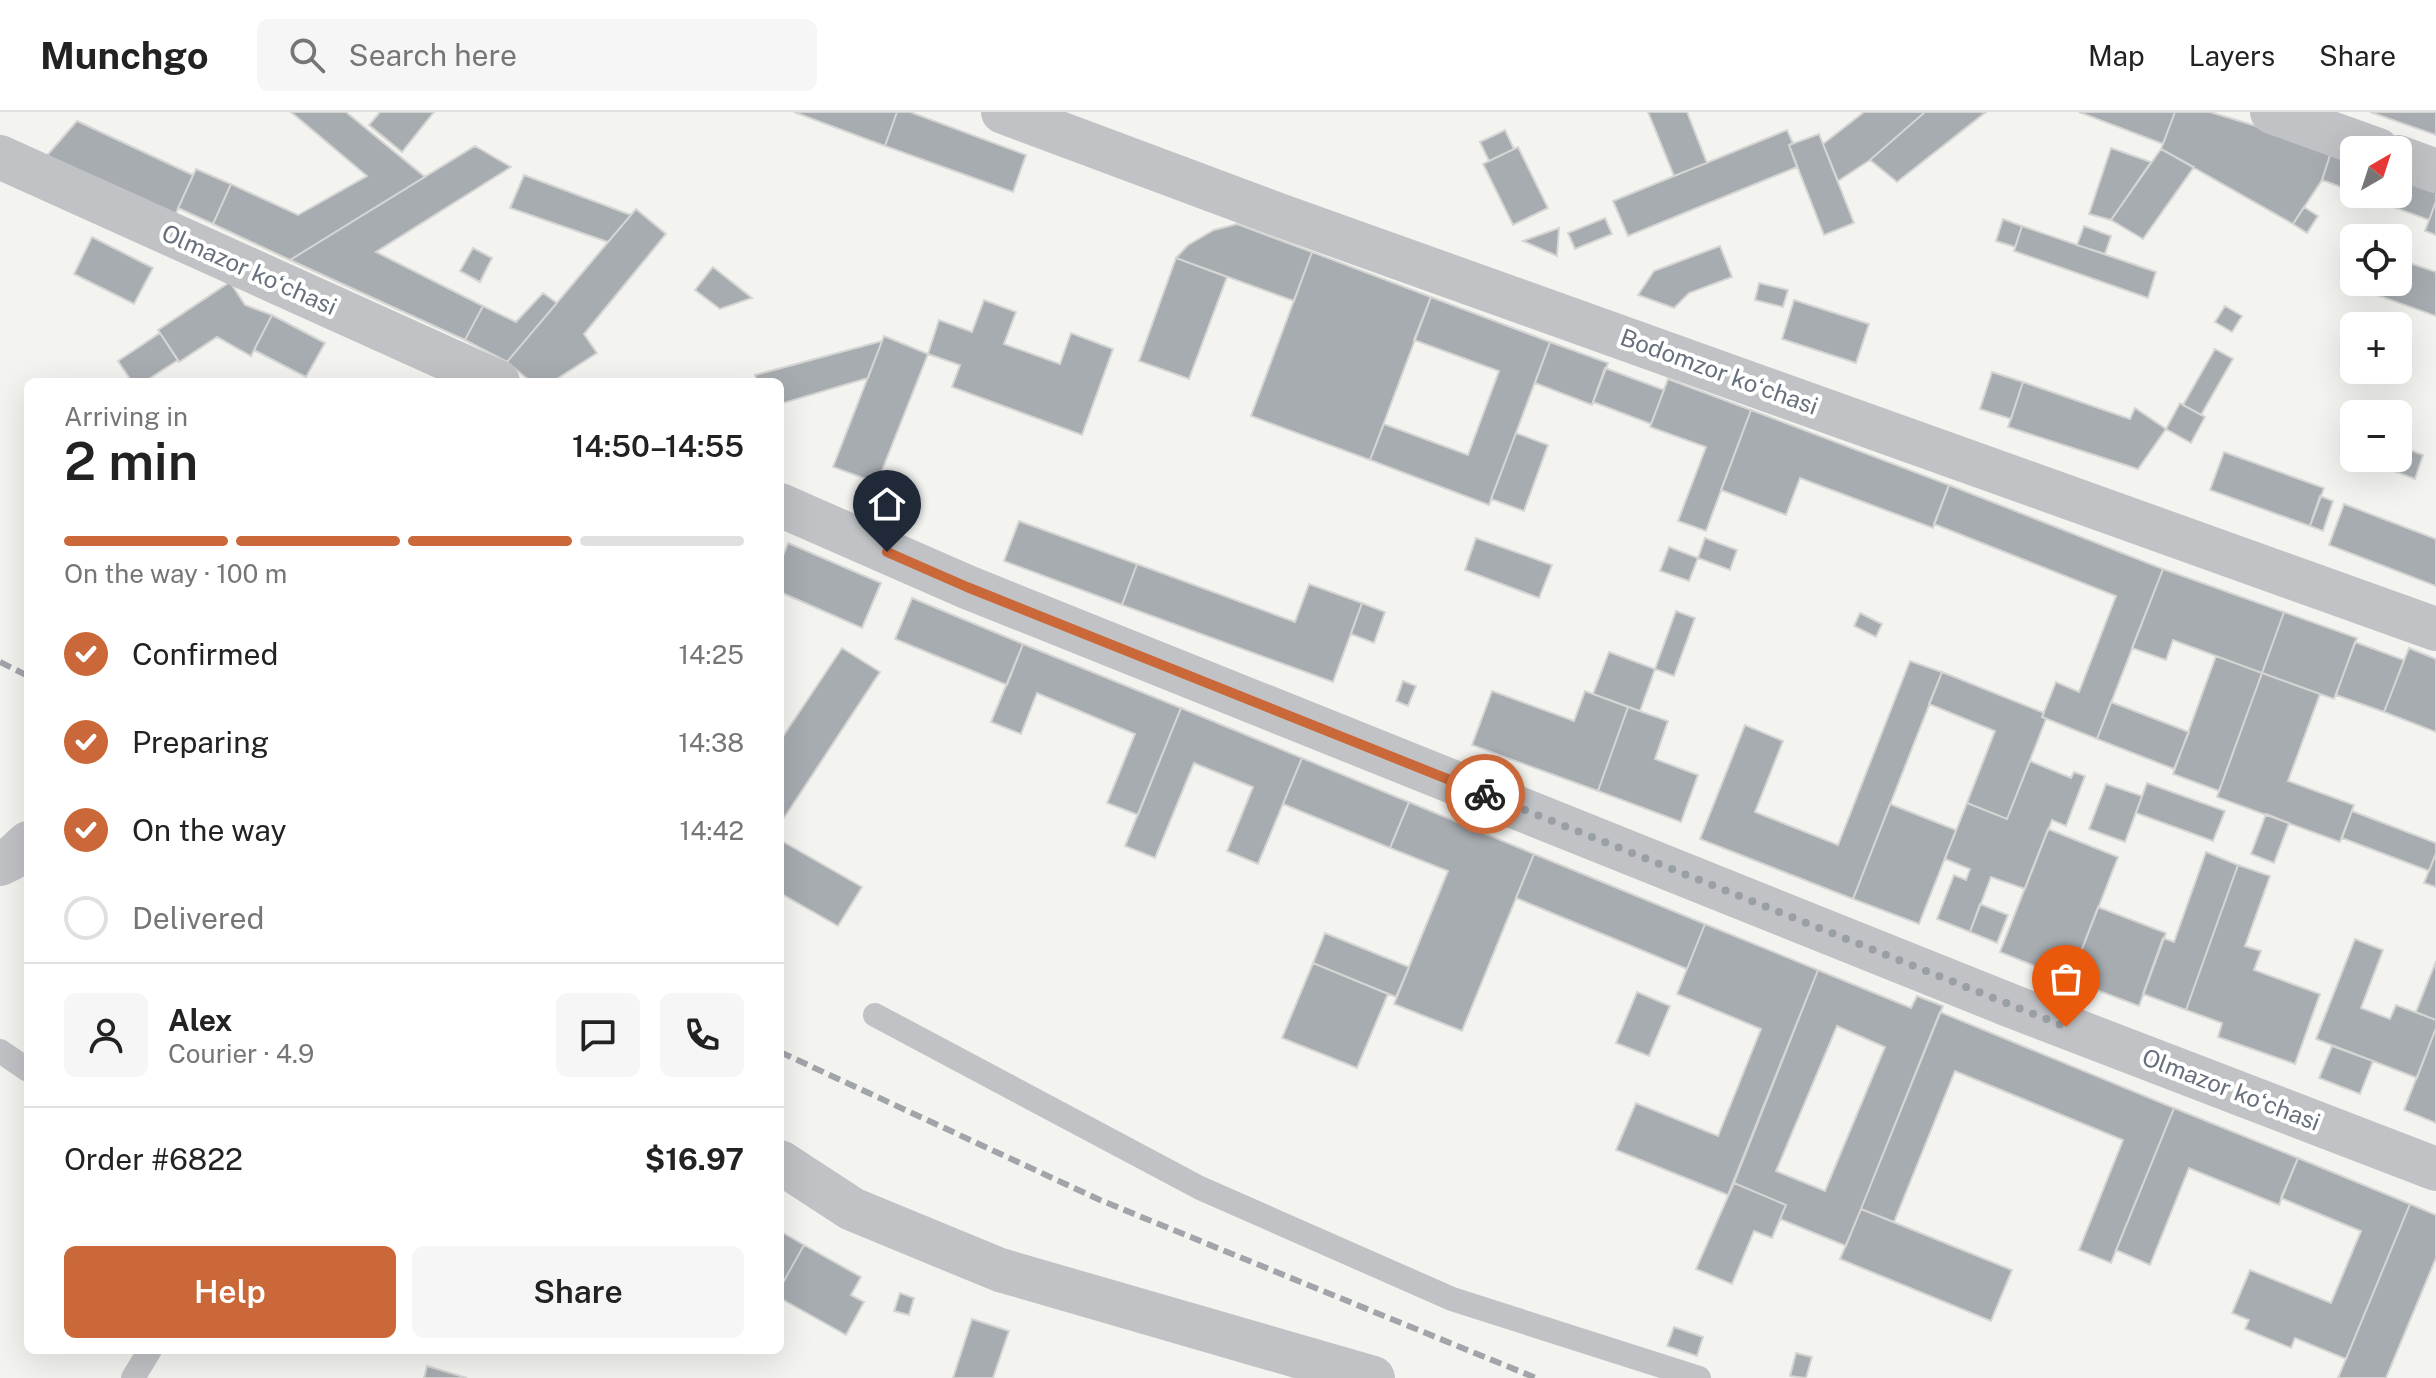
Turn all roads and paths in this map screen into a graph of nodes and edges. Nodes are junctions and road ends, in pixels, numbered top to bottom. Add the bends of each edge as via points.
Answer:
1 (1003, 112) edge
2 (2272, 112) edge
3 (2340, 136) edge
4 (0, 157) edge
5 (2412, 162) edge
6 (2436, 171) edge
7 (489, 378) edge
8 (784, 507) edge
9 (2436, 629) edge
10 (24, 847) edge
11 (0, 864) edge
12 (875, 1015) dead end
13 (0, 1051) edge
14 (24, 1067) edge
15 (784, 1165) edge
16 (2436, 1169) edge
17 (148, 1354) edge
18 (133, 1378) edge
19 (1373, 1378) edge
20 (1699, 1378) edge

1 - 9 street, Bodomzor koʻchasi
2 - 3 street
4 - 7 street, Olmazor koʻchasi
5 - 6 street
8 - 16 street, Olmazor koʻchasi via 967,587 2009,1005
10 - 11 street
12 - 20 lane via 1200,1188 1452,1299
13 - 14 lane
15 - 19 street via 852,1209 1000,1270
17 - 18 lane

